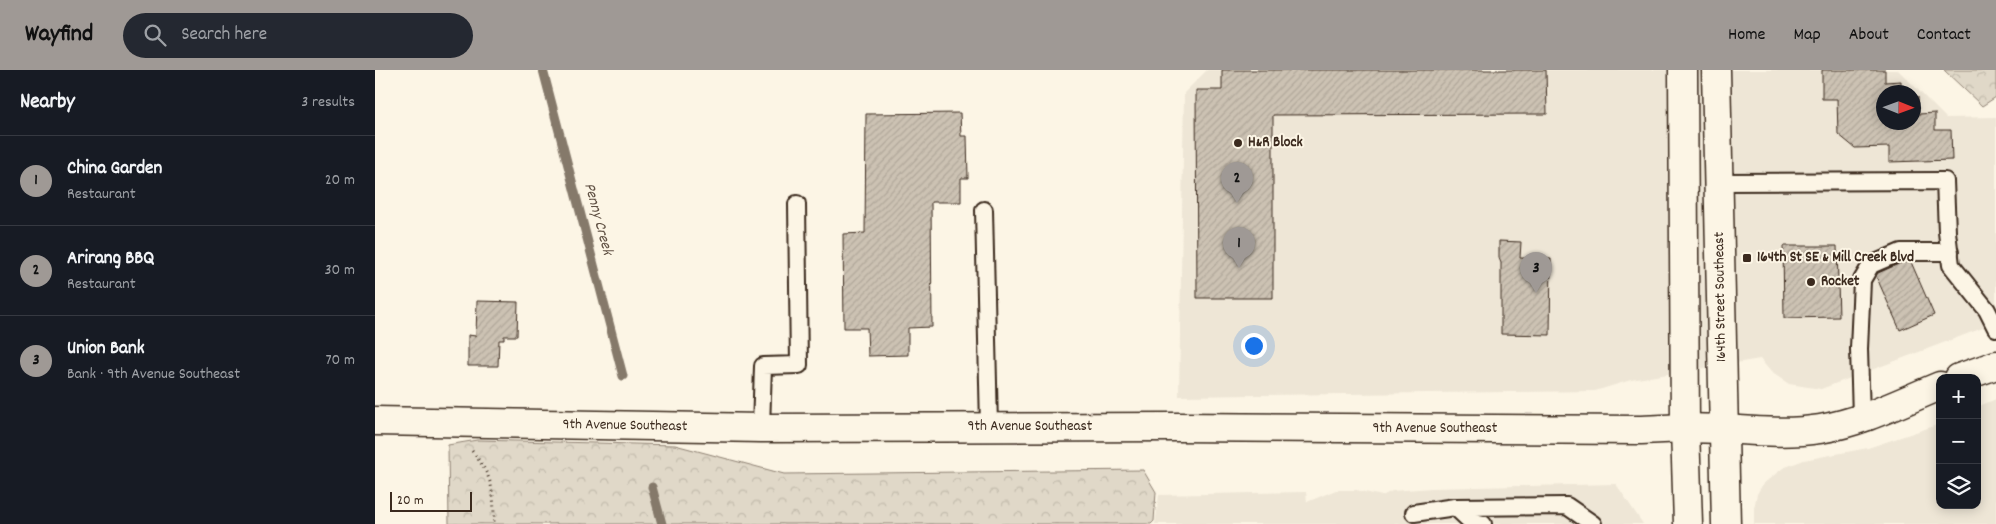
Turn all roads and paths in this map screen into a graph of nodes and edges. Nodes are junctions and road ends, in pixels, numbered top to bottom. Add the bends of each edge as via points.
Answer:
1 (1683, 70) edge
2 (1717, 70) edge
3 (1719, 182) junction
4 (797, 204) dead end
5 (984, 210) dead end
6 (1949, 252) junction
7 (1996, 328) edge
8 (1996, 365) edge
9 (1970, 374) edge
10 (1936, 388) edge
11 (1861, 417) junction
12 (375, 421) edge
13 (455, 423) junction
14 (989, 426) junction
15 (761, 428) junction
16 (1685, 428) junction
17 (1724, 429) junction
18 (1455, 507) junction
19 (1414, 513) dead end
20 (1583, 522) edge
21 (494, 524) edge
22 (1483, 524) edge
23 (1688, 524) edge
24 (1726, 524) edge

1 - 16 street
2 - 3 street, 164th Street Southeast
3 - 6 lane via 1945,181
3 - 17 street, 164th Street Southeast
4 - 15 lane via 799,365 763,366
5 - 14 lane
6 - 7 lane via 1951,265 1987,310
6 - 11 lane via 1901,252 1871,265 1862,280
8 - 9 street
10 - 11 street, 9th Avenue Southeast
11 - 17 street, 9th Avenue Southeast via 1819,429
12 - 13 street, 9th Avenue Southeast
13 - 15 street, 9th Avenue Southeast
13 - 21 path via 489,479 494,493
14 - 15 street, 9th Avenue Southeast
14 - 16 street, 9th Avenue Southeast
16 - 17 street, 9th Avenue Southeast
16 - 23 street
17 - 24 street, 164th Street Southeast
18 - 19 lane
18 - 20 lane via 1567,506
18 - 22 lane via 1470,521

